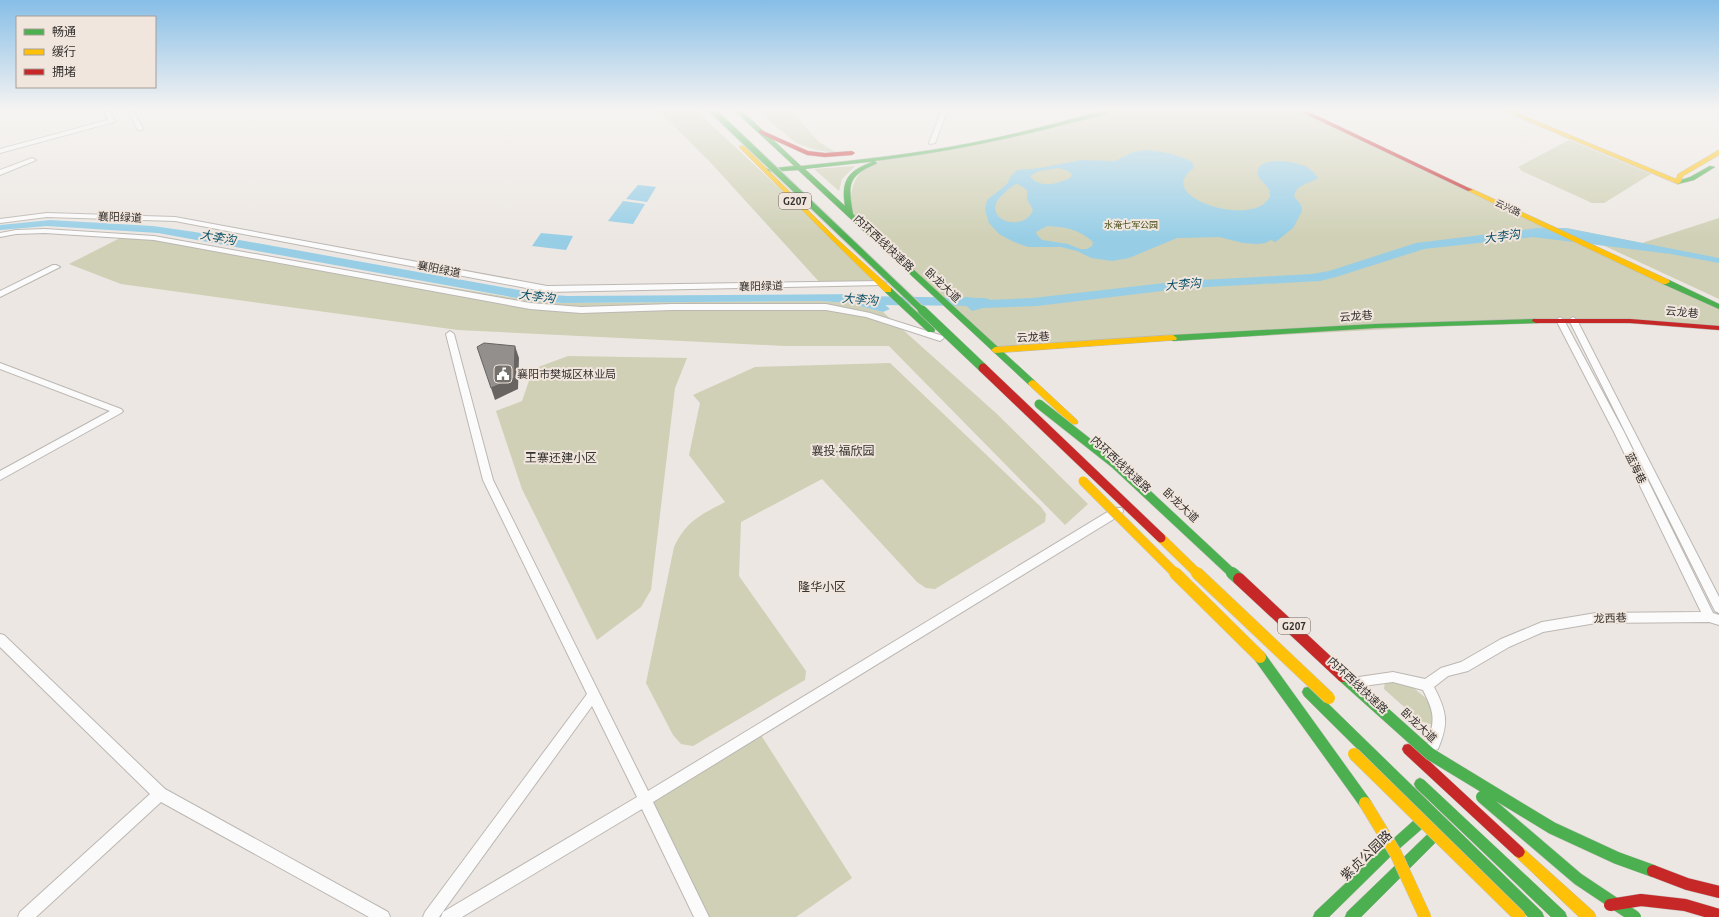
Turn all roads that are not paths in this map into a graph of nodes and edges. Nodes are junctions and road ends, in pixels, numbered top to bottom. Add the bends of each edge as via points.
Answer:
1 (747, 152) edge
2 (756, 152) edge
3 (771, 152) edge
4 (784, 152) edge
5 (804, 152) edge
6 (870, 152) edge
7 (921, 152) edge
8 (1389, 152) edge
9 (1404, 152) edge
10 (1605, 152) edge
11 (1719, 152) edge
12 (862, 153) junction
13 (891, 157) junction
14 (32, 160) dead end
15 (794, 161) junction
16 (1719, 162) edge
17 (763, 168) junction
18 (801, 168) junction
19 (0, 173) edge
20 (1678, 182) junction
21 (850, 214) junction
22 (0, 221) edge
23 (0, 235) edge
24 (861, 237) dead end
25 (56, 267) dead end
26 (882, 283) junction
27 (0, 294) edge
28 (1719, 299) edge
29 (1719, 308) edge
30 (1560, 320) junction
31 (1573, 320) junction
32 (1719, 328) edge
33 (450, 334) dead end
34 (940, 338) junction
35 (995, 350) junction
36 (0, 366) edge
37 (1026, 409) junction
38 (1063, 457) dead end
39 (1076, 473) dead end
40 (0, 476) edge
41 (1120, 510) junction
42 (1719, 608) edge
43 (1714, 619) edge
44 (0, 639) edge
45 (1260, 656) junction
46 (1273, 659) dead end
47 (1363, 681) dead end
48 (1301, 685) dead end
49 (1427, 685) junction
50 (593, 695) junction
51 (1354, 699) dead end
52 (1302, 700) dead end
53 (1335, 703) dead end
54 (1400, 741) dead end
55 (1348, 749) dead end
56 (1432, 749) junction
57 (1416, 780) dead end
58 (160, 794) junction
59 (645, 800) junction
60 (1431, 812) junction
61 (1444, 826) junction
62 (1467, 848) junction
63 (1719, 892) edge
64 (1594, 908) edge
65 (1719, 915) edge
66 (25, 917) edge
67 (383, 917) edge
68 (430, 917) edge
69 (448, 917) edge
70 (702, 917) edge
71 (1320, 917) edge
72 (1352, 917) edge
73 (1425, 917) edge
74 (1520, 917) edge
75 (1524, 917) edge
76 (1537, 917) edge
77 (1560, 917) edge
78 (1580, 917) edge
79 (1612, 917) edge
80 (1635, 917) edge

1 - 17 main road, G207
2 - 37 main road, 内环西线快速路, bridge
3 - 24 main road, 内环西线快速路
4 - 15 main road, 卧龙大道 / G207
5 - 12 main road via 825,155
6 - 12 main road
7 - 13 main road
8 - 29 main road, 云兴路
9 - 28 main road, 云兴路
10 - 20 main road
11 - 20 main road via 1680,175
12 - 15 main road
13 - 18 main road
13 - 21 main road via 862,167 852,176 845,188
14 - 19 street
15 - 17 main road
15 - 18 main road, 卧龙大道 / G207
16 - 20 main road via 1692,179
17 - 18 main road
17 - 26 main road, G207
18 - 21 main road, 卧龙大道 / G207
21 - 35 main road, 卧龙大道 / G207
22 - 26 street, 襄阳绿道 via 47,214 175,219 547,289
23 - 34 street via 45,231 154,238 530,306 582,310 826,307 867,315
25 - 27 street
26 - 34 main road, G207
30 - 31 main road, 云龙巷
30 - 35 main road, 云龙巷 via 1410,324
30 - 43 street, 蓝海巷
31 - 32 main road, 云龙巷 via 1639,320
31 - 42 street, 蓝海巷
33 - 50 street via 488,480
34 - 41 main road, G207
35 - 64 main road, 卧龙大道 / G207
36 - 40 street via 118,411
37 - 38 main road, bridge
37 - 53 main road, 内环西线快速路, bridge
39 - 45 main road, bridge
41 - 46 main road, G207
41 - 59 street
43 - 49 street, 龙西巷 via 1596,618 1542,627 1505,643 1464,667 1445,672
44 - 58 street
45 - 52 main road, bridge
45 - 73 main road, bridge via 1358,791 1396,854
47 - 49 street via 1393,677
48 - 60 main road
49 - 56 street via 1440,710 1441,720
50 - 59 street
50 - 68 street
51 - 56 main road, 内环西线快速路, bridge via 1036,401 1115,464 1366,697
54 - 64 main road
55 - 74 main road, bridge
56 - 63 main road, bridge via 1490,792 1552,828 1624,861 1687,884
56 - 80 main road, bridge via 1578,879
57 - 77 main road
58 - 66 street
58 - 67 street
59 - 69 street
59 - 70 street
60 - 61 main road
60 - 71 main road, 紫贞公园路
61 - 62 main road
61 - 72 main road
62 - 75 main road via 1495,888
62 - 76 main road
64 - 65 main road, bridge via 1641,900 1685,905
64 - 78 main road
64 - 79 main road, 卧龙大道 / G207

